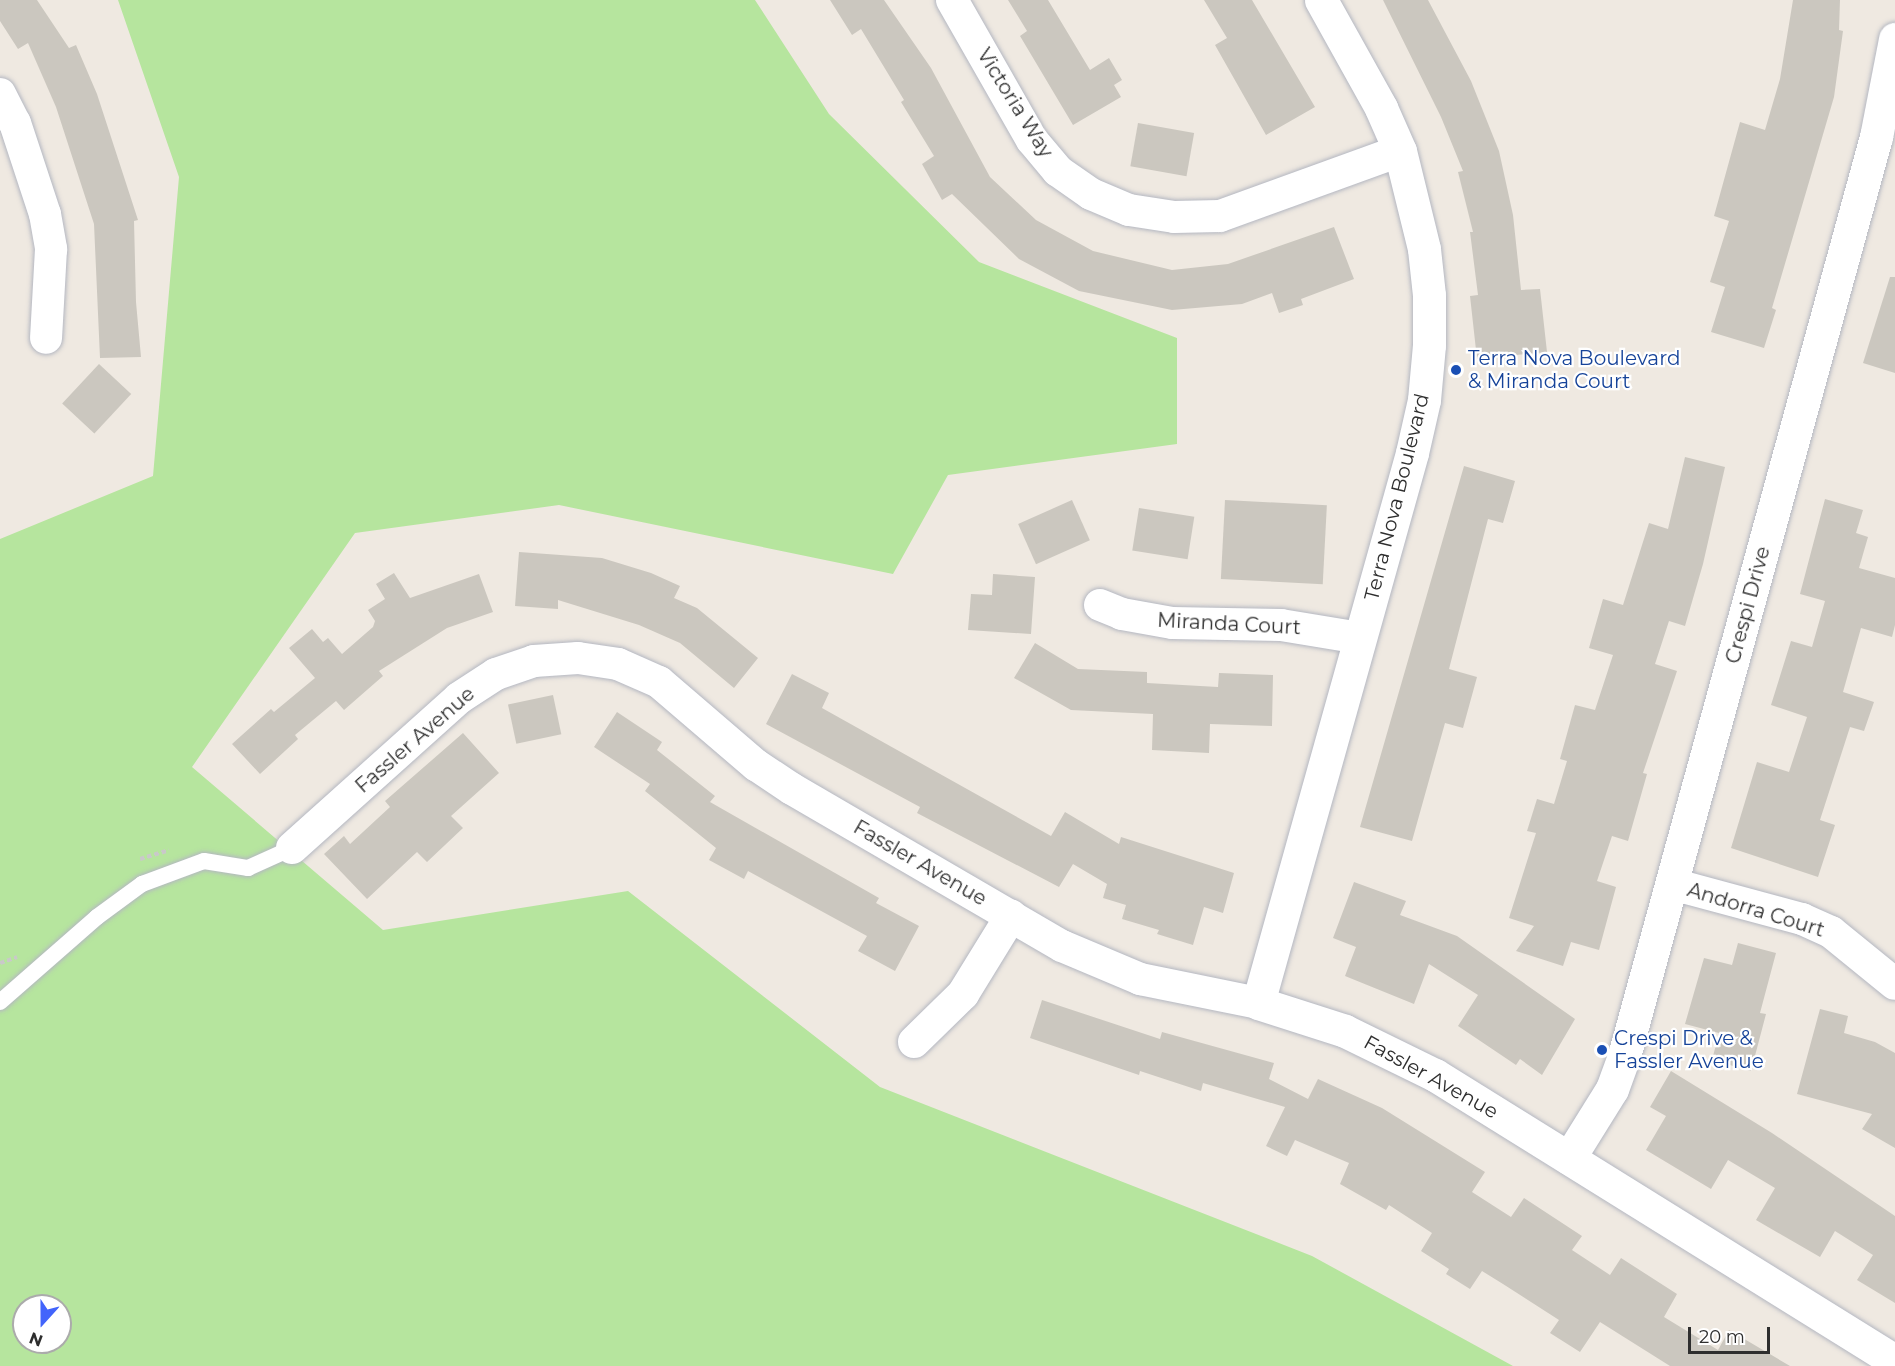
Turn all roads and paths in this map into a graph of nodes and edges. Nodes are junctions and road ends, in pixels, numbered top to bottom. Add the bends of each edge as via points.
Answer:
1 (952, 0) edge
2 (1321, 0) edge
3 (1895, 39) edge
4 (0, 94) edge
5 (1400, 151) junction
6 (46, 338) dead end
7 (1100, 606) dead end
8 (1360, 638) junction
9 (292, 848) joint
10 (1672, 884) junction
11 (1011, 916) junction
12 (1895, 984) edge
13 (0, 1002) edge
14 (1258, 1003) junction
15 (914, 1042) dead end
16 (1569, 1158) junction
17 (1895, 1361) edge

1 - 5 street, Victoria Way via 1032,140 1058,171 1090,194 1129,210 1174,217 1220,216
2 - 5 street, Terra Nova Boulevard via 1381,108
3 - 10 street, Crespi Drive via 1876,137
4 - 6 street via 15,123 45,214 51,249
5 - 8 street, Terra Nova Boulevard via 1424,249 1429,345 1424,400 1412,453
7 - 8 street, Miranda Court via 1172,623 1281,625
8 - 14 street, Terra Nova Boulevard
9 - 11 street, Fassler Avenue via 468,692 496,674 534,661 578,658 618,664 659,682 756,765 792,789
9 - 13 lane, Fassler Avenue via 248,868 207,861 185,865 142,884 97,917
10 - 12 street, Andorra Court via 1802,920 1831,932
10 - 16 street, Crespi Drive via 1612,1089
11 - 14 street, Fassler Avenue via 1062,946 1140,979
11 - 15 street via 963,994
14 - 16 street, Fassler Avenue via 1388,1049
16 - 17 street, Fassler Avenue

